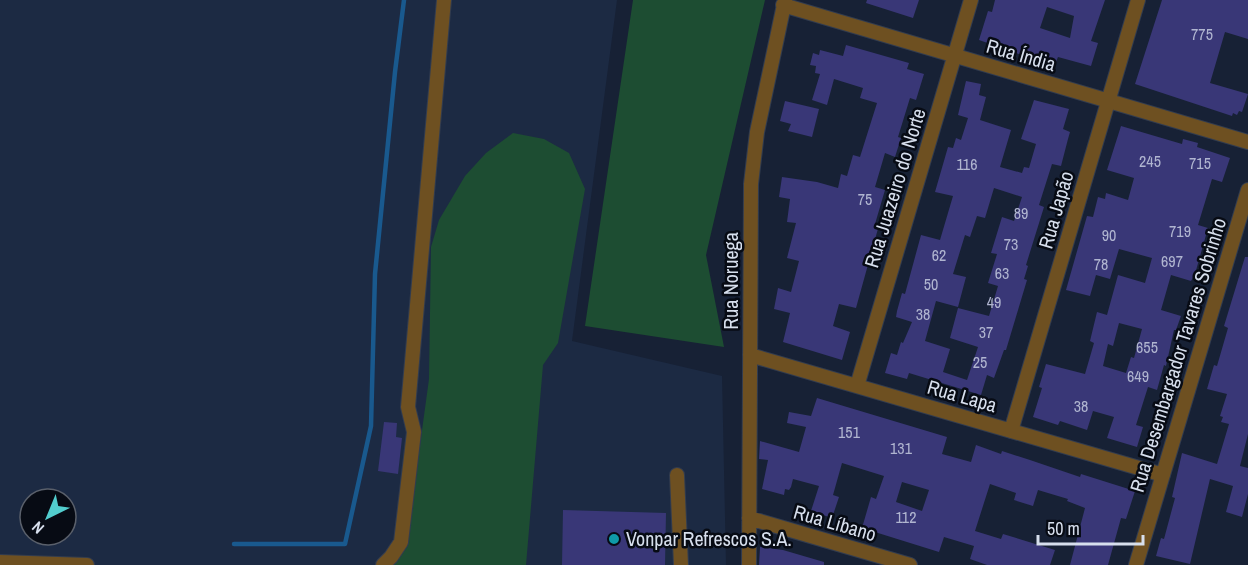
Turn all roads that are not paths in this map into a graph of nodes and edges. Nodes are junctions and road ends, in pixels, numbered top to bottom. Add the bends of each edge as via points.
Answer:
1 (444, 0) edge
2 (971, 0) edge
3 (1138, 0) edge
4 (784, 3) edge
5 (954, 56) junction
6 (1108, 101) junction
7 (1248, 142) edge
8 (1248, 190) edge
9 (750, 355) junction
10 (856, 386) junction
11 (1011, 431) junction
12 (677, 475) dead end
13 (1163, 475) junction
14 (749, 518) junction
15 (0, 562) edge
16 (87, 565) edge
17 (383, 565) edge
18 (681, 565) edge
19 (749, 565) edge
20 (910, 565) edge
21 (1136, 565) edge

1 - 17 street via 408,406 414,432 401,542
2 - 5 street, Rua Juazeiro do Norte
3 - 6 street, Rua Japão
4 - 5 street, Rua Índia
4 - 9 street, Rua Noruega via 753,158
5 - 6 street, Rua Índia
5 - 10 street, Rua Juazeiro do Norte
6 - 7 street, Rua Índia
6 - 11 street, Rua Japão
8 - 13 street, Rua Desembargador Tavares Sobrinho
9 - 10 street, Rua Lapa
9 - 14 street, Rua Noruega
10 - 11 street, Rua Lapa
11 - 13 street, Rua Lapa
12 - 18 street
13 - 21 street, Rua Desembargador Tavares Sobrinho
14 - 19 street, Rua Noruega
14 - 20 street, Rua Líbano
15 - 16 street

